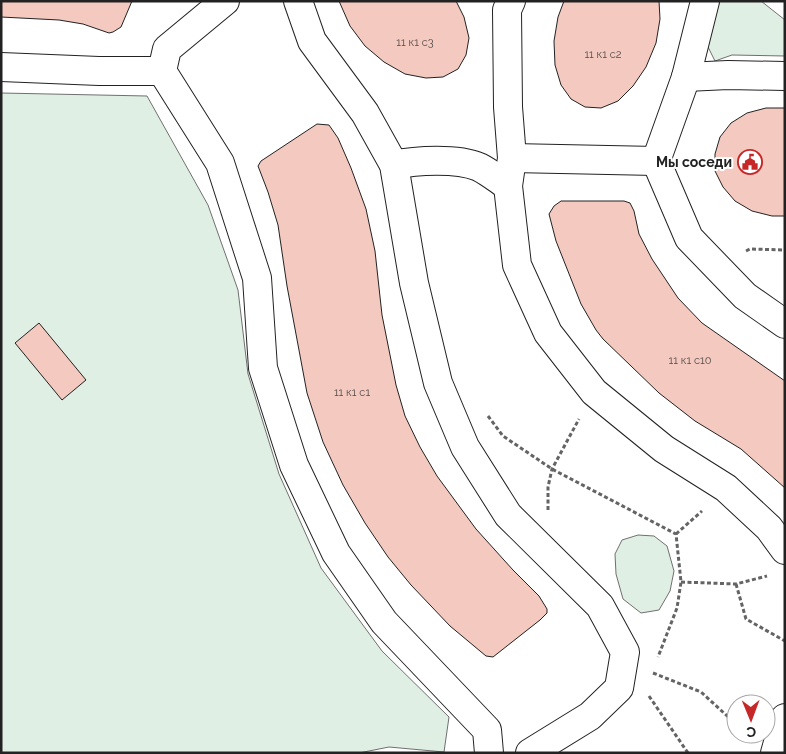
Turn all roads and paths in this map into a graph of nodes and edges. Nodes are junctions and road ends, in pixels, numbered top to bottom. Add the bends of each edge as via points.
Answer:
1 (225, 1) edge
2 (298, 1) edge
3 (705, 1) edge
4 (506, 4) edge
5 (1, 67) edge
6 (162, 71) junction
7 (785, 76) edge
8 (686, 77) junction
9 (512, 158) junction
10 (656, 162) junction
11 (394, 165) junction
12 (508, 186) junction
13 (785, 324) edge
14 (594, 392) junction
15 (486, 414) dead end
16 (552, 468) junction
17 (547, 553) junction
18 (780, 562) edge
19 (681, 582) junction
20 (736, 584) junction
21 (785, 641) edge
22 (655, 663) dead end
23 (651, 672) dead end
24 (619, 688) junction
25 (726, 715) edge
26 (785, 718) edge
27 (489, 753) edge
28 (530, 753) edge
29 (688, 753) edge
30 (775, 753) edge

1 - 6 lane via 167,49
2 - 11 lane via 312,41 365,113
3 - 8 lane
4 - 9 lane
5 - 6 lane
6 - 27 lane via 220,163 257,278 263,368 294,465 336,553 384,622 487,730
7 - 8 lane
8 - 10 lane
9 - 10 lane
9 - 12 lane
10 - 13 lane via 689,238 745,296
11 - 12 lane via 412,160 470,165
11 - 17 lane via 414,282 438,383 465,447 508,515
12 - 14 lane via 517,265 548,333
14 - 16 path
14 - 18 lane via 664,449 726,488 769,528
15 - 16 path via 503,436
16 - 17 path via 548,487
16 - 19 path via 676,534
17 - 24 lane via 600,606 625,652
18 - 20 path
19 - 20 path
19 - 22 path via 677,608
20 - 21 path via 746,619
23 - 25 path via 701,692
24 - 28 lane via 590,716
24 - 29 path via 648,695
26 - 30 lane

